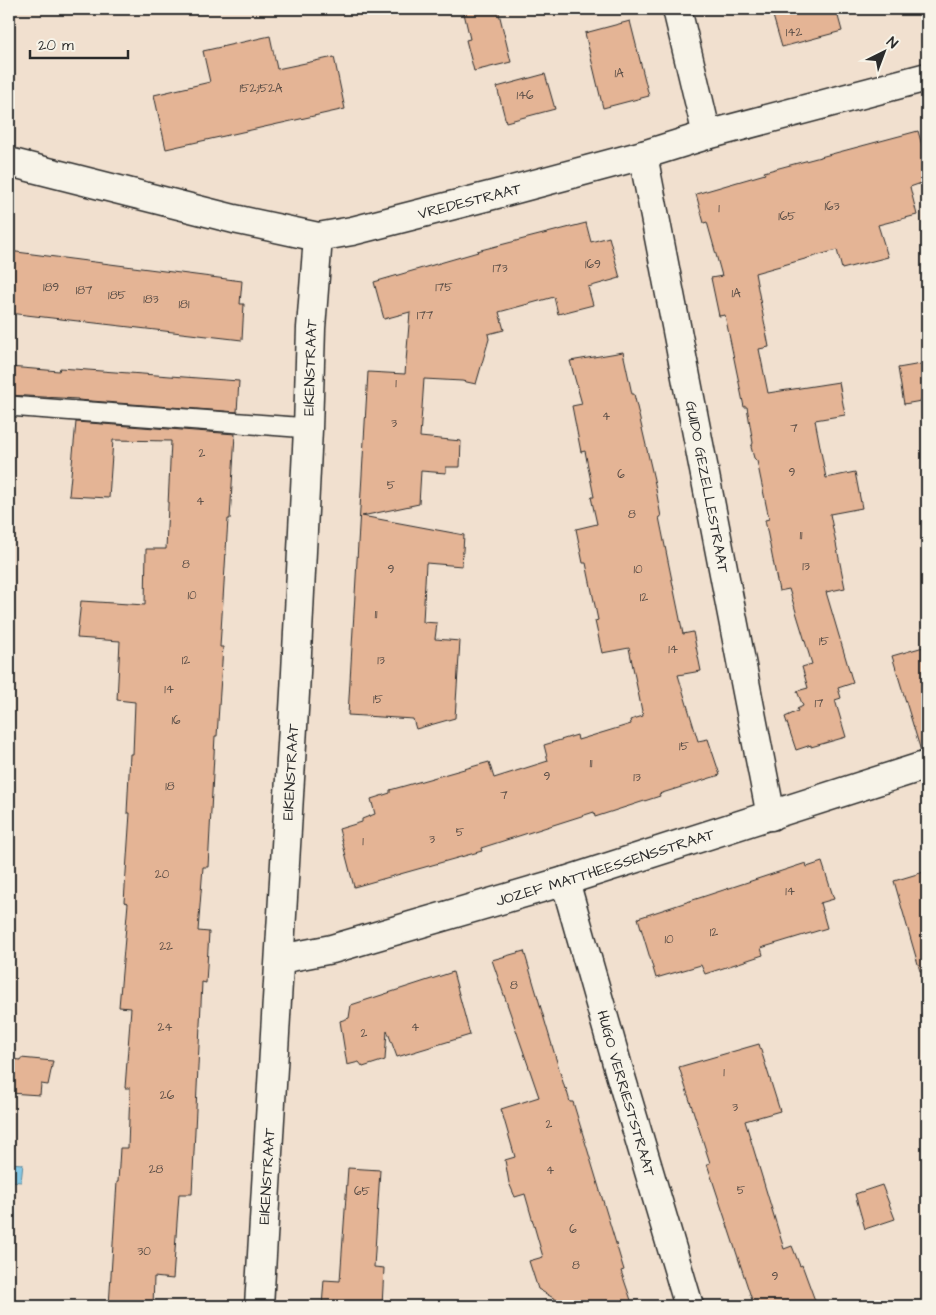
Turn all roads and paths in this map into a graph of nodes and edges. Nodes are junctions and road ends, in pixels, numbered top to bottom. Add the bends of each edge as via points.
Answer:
1 (677, 9) edge
2 (927, 78) edge
3 (707, 135) junction
4 (643, 156) junction
5 (9, 162) edge
6 (318, 237) junction
7 (9, 406) edge
8 (308, 428) junction
9 (927, 765) edge
10 (771, 816) junction
11 (566, 880) junction
12 (280, 959) junction
13 (260, 1306) edge
14 (689, 1306) edge

1 - 3 street
2 - 3 street, VREDESTRAAT
3 - 4 street, VREDESTRAAT
4 - 6 street, VREDESTRAAT via 352,232
4 - 10 street, GUIDO GEZELLESTRAAT
5 - 6 street, VREDESTRAAT
6 - 8 street, EIKENSTRAAT
7 - 8 lane
8 - 12 street, EIKENSTRAAT
9 - 10 street, JOZEF MATTHEESSENSSTRAAT
10 - 11 street, JOZEF MATTHEESSENSSTRAAT
11 - 12 street, JOZEF MATTHEESSENSSTRAAT via 332,950
11 - 14 street, HUGO VERRIESTSTRAAT
12 - 13 street, EIKENSTRAAT

